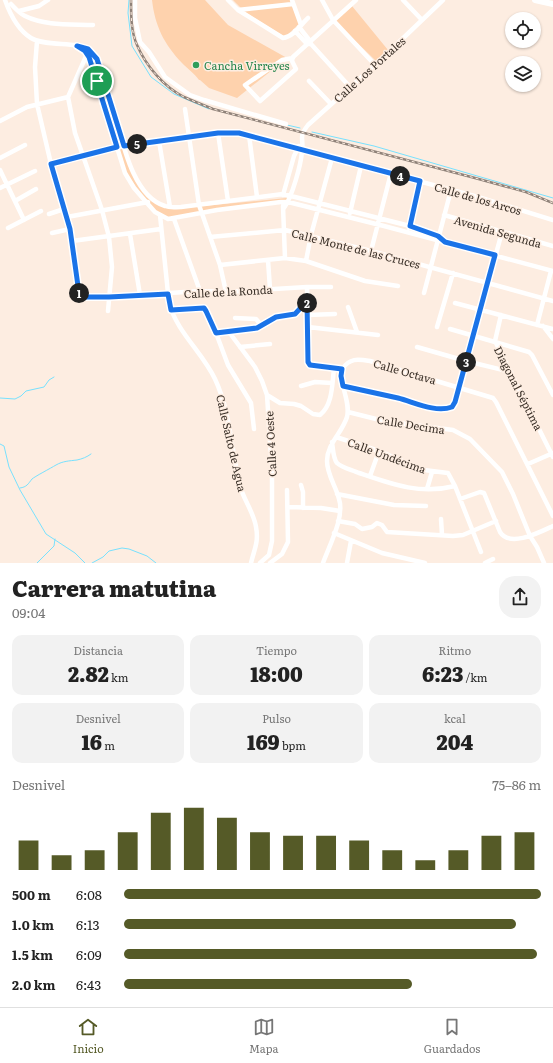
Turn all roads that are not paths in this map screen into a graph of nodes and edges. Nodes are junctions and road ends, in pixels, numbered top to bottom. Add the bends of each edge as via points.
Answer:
1 (5, 0) edge
2 (48, 0) edge
3 (136, 0) edge
4 (228, 0) edge
5 (322, 0) edge
6 (356, 0) edge
7 (403, 0) edge
8 (443, 0) edge
9 (536, 0) edge
10 (293, 2) edge
11 (10, 4) edge
12 (553, 4) edge
13 (238, 10) junction
14 (19, 11) junction
15 (308, 18) dead end
16 (333, 20) junction
17 (422, 20) junction
18 (93, 25) dead end
19 (299, 28) junction
20 (37, 41) junction
21 (310, 43) junction
22 (77, 46) junction
23 (87, 54) junction
24 (293, 58) junction
25 (375, 65) junction
26 (308, 81) dead end
27 (350, 87) junction
28 (68, 97) junction
29 (37, 104) junction
30 (331, 104) junction
31 (185, 109) dead end
32 (0, 121) edge
33 (286, 124) dead end
34 (218, 133) junction
35 (249, 135) junction
36 (189, 138) junction
37 (159, 141) junction
38 (301, 142) junction
39 (25, 145) dead end
40 (124, 146) junction
41 (117, 147) junction
42 (297, 148) junction
43 (303, 150) junction
44 (82, 155) junction
45 (0, 158) edge
46 (332, 158) junction
47 (51, 164) junction
48 (361, 166) junction
49 (0, 170) edge
50 (35, 171) dead end
51 (391, 173) junction
52 (420, 181) junction
53 (7, 184) junction
54 (0, 188) edge
55 (36, 188) dead end
56 (451, 190) junction
57 (283, 194) junction
58 (290, 195) junction
59 (257, 197) junction
60 (154, 200) junction
61 (15, 201) junction
62 (228, 201) junction
63 (281, 202) junction
64 (288, 202) junction
65 (320, 202) junction
66 (147, 203) junction
67 (199, 205) junction
68 (170, 207) junction
69 (284, 208) junction
70 (64, 209) junction
71 (318, 209) junction
72 (102, 210) junction
73 (350, 210) junction
74 (41, 211) dead end
75 (201, 213) junction
76 (49, 214) dead end
77 (160, 215) junction
78 (444, 216) junction
79 (67, 217) junction
80 (349, 217) junction
81 (379, 218) junction
82 (174, 219) junction
83 (24, 220) junction
84 (553, 220) edge
85 (377, 224) junction
86 (410, 226) junction
87 (8, 228) dead end
88 (70, 229) junction
89 (161, 229) junction
90 (285, 230) junction
91 (408, 232) junction
92 (502, 232) junction
93 (52, 233) dead end
94 (130, 234) junction
95 (311, 235) junction
96 (110, 237) junction
97 (210, 237) junction
98 (438, 238) junction
99 (72, 242) junction
100 (553, 246) edge
101 (371, 250) junction
102 (495, 255) junction
103 (285, 258) junction
104 (268, 260) junction
105 (306, 261) junction
106 (220, 265) junction
107 (431, 267) junction
108 (552, 271) edge
109 (453, 273) junction
110 (488, 284) junction
111 (398, 286) dead end
112 (307, 287) junction
113 (331, 287) dead end
114 (270, 289) junction
115 (200, 291) junction
116 (226, 292) junction
117 (424, 293) dead end
118 (168, 294) junction
119 (140, 295) junction
120 (109, 297) junction
121 (544, 299) junction
122 (307, 301) junction
123 (553, 301) edge
124 (455, 303) dead end
125 (348, 307) dead end
126 (171, 310) junction
127 (481, 310) junction
128 (108, 311) dead end
129 (335, 314) dead end
130 (307, 315) junction
131 (501, 315) junction
132 (235, 318) dead end
133 (537, 325) junction
134 (262, 326) junction
135 (308, 326) junction
136 (437, 326) dead end
137 (543, 326) junction
138 (450, 329) dead end
139 (553, 329) edge
140 (229, 332) junction
141 (357, 332) junction
142 (216, 333) junction
143 (378, 335) dead end
144 (473, 336) junction
145 (553, 339) edge
146 (495, 341) junction
147 (270, 344) dead end
148 (240, 347) junction
149 (417, 347) dead end
150 (466, 361) junction
151 (334, 369) junction
152 (342, 369) junction
153 (512, 372) junction
154 (332, 383) junction
155 (301, 386) dead end
156 (343, 386) junction
157 (459, 387) junction
158 (267, 395) junction
159 (553, 396) edge
160 (348, 412) junction
161 (254, 429) dead end
162 (336, 437) junction
163 (332, 442) junction
164 (379, 451) junction
165 (553, 455) edge
166 (528, 464) junction
167 (432, 472) junction
168 (370, 476) junction
169 (301, 485) dead end
170 (455, 486) junction
171 (427, 489) junction
172 (287, 490) dead end
173 (337, 494) junction
174 (460, 499) junction
175 (426, 506) dead end
176 (288, 507) junction
177 (303, 508) junction
178 (340, 511) junction
179 (553, 516) edge
180 (441, 519) dead end
181 (338, 520) junction
182 (496, 521) junction
183 (553, 526) edge
184 (472, 530) junction
185 (334, 533) junction
186 (442, 535) junction
187 (530, 536) junction
188 (351, 541) junction
189 (480, 552) dead end
190 (492, 559) dead end
191 (251, 563) edge
192 (260, 563) edge
193 (270, 563) edge
194 (322, 563) edge
195 (347, 563) edge
196 (425, 563) edge
197 (486, 563) edge
198 (544, 563) edge

1 - 11 street
2 - 14 street via 38,6
3 - 33 street via 135,18 140,42 165,77 190,95
4 - 13 street
5 - 16 street
6 - 16 street
7 - 17 street
8 - 17 street, Calle Los Portales
9 - 12 main road
10 - 13 street
10 - 19 street
11 - 14 street
11 - 20 street via 16,22 24,32
13 - 19 street via 283,38
14 - 18 street via 41,21
15 - 19 street
16 - 21 street
16 - 25 street
17 - 25 street, Calle Los Portales
19 - 21 street
20 - 22 street
20 - 29 street
21 - 24 street
21 - 27 street
22 - 23 street
22 - 40 street via 88,49 97,59
23 - 28 street
23 - 41 street
24 - 24 street via 282,60 245,85 260,101 296,69
25 - 27 street, Calle Los Portales
26 - 30 street
27 - 30 street, Calle Los Portales
28 - 29 street
28 - 44 street
29 - 32 street
29 - 47 street
30 - 38 street, Calle Los Portales via 308,124 302,133
31 - 36 street
34 - 35 street, Calle de los Arcos
34 - 36 street, Calle de los Arcos
34 - 62 street
35 - 42 street, Calle de los Arcos
35 - 59 street
36 - 37 street, Calle de los Arcos
36 - 67 street
37 - 40 street, Calle de los Arcos
37 - 68 street
38 - 42 street, Calle Los Portales
38 - 43 street
39 - 45 street
40 - 41 street, Calle de los Arcos
40 - 60 street via 129,165 138,183
41 - 44 street, Calle de los Arcos
41 - 66 street via 134,188
42 - 43 street, Calle de los Arcos
42 - 57 street, Calle Los Portales
43 - 46 street, Calle de los Arcos
43 - 58 street
44 - 47 street, Calle de los Arcos
44 - 72 street
46 - 48 street, Calle de los Arcos
46 - 65 street
47 - 70 street
48 - 51 street, Calle de los Arcos
48 - 73 street
49 - 53 street
50 - 53 street
51 - 52 street, Calle de los Arcos
51 - 81 street
52 - 56 street, Calle de los Arcos
52 - 86 street
53 - 54 street
53 - 61 street
55 - 61 street
56 - 78 street
56 - 84 street, Calle de los Arcos
57 - 58 street
57 - 59 street
57 - 63 street, Calle Los Portales
58 - 64 street
58 - 65 street
59 - 62 street
60 - 66 street
60 - 68 street
61 - 83 street
62 - 67 street
63 - 64 street
63 - 69 street
63 - 75 street
64 - 69 street
64 - 71 street
65 - 71 street
65 - 73 street
66 - 72 street
66 - 77 street
67 - 68 street
67 - 75 street
69 - 90 street
70 - 76 street
70 - 79 street
71 - 80 street
71 - 95 street
72 - 79 street
72 - 96 street
73 - 80 street
73 - 81 street
74 - 83 street
75 - 82 street
75 - 97 street
77 - 82 street
77 - 89 street, Calle Salto de Agua
78 - 92 street, Avenida Segunda
78 - 98 street
79 - 88 street
80 - 85 street
81 - 85 street
81 - 86 street
82 - 115 street
83 - 87 street
85 - 91 street
85 - 101 street
86 - 91 street
86 - 98 street
88 - 93 street
88 - 99 street
89 - 94 street
89 - 118 street, Calle Salto de Agua
90 - 95 street, Calle Monte de las Cruces
90 - 97 street, Calle Monte de las Cruces
90 - 103 street
91 - 98 street
92 - 100 street, Avenida Segunda
92 - 102 street
94 - 96 street
94 - 119 street
95 - 101 street, Calle Monte de las Cruces
95 - 105 street
96 - 99 street
96 - 120 street via 112,267
97 - 106 street
98 - 102 street
98 - 107 street
99 - 120 street, Calle de la Ronda via 79,293 85,297
101 - 107 street, Calle Monte de las Cruces
102 - 108 street
102 - 110 street
103 - 104 street
103 - 105 street
104 - 106 street
104 - 114 street
105 - 111 street via 366,281
106 - 116 street
107 - 109 street, Calle Monte de las Cruces
107 - 117 street
108 - 121 street
109 - 110 street, Calle Monte de las Cruces
109 - 136 street
110 - 121 street, Calle Monte de las Cruces
110 - 127 street
112 - 113 street, Calle de la Ronda
112 - 114 street, Calle de la Ronda
112 - 122 street
114 - 116 street, Calle de la Ronda
115 - 116 street, Calle de la Ronda
115 - 118 street, Calle de la Ronda
118 - 119 street, Calle de la Ronda
118 - 126 street, Calle Salto de Agua
119 - 120 street, Calle de la Ronda
120 - 128 street
121 - 123 street, Calle Monte de las Cruces
121 - 133 street
122 - 130 street
122 - 134 street via 295,314 276,317
124 - 127 street
125 - 141 street
126 - 142 street via 204,308
126 - 191 street, Calle Salto de Agua via 188,340 211,371 222,398 228,417 240,488 256,528 257,541
127 - 131 street
127 - 144 street
129 - 130 street
130 - 135 street
131 - 133 street
131 - 146 street
132 - 134 street via 256,319
133 - 137 street
134 - 140 street
135 - 141 street
135 - 151 street, Calle Octava via 308,362 312,366
137 - 139 street
137 - 145 street
138 - 144 street
140 - 142 street
140 - 148 street, Calle 4 Oeste
141 - 143 street
142 - 161 street via 228,365 251,403
144 - 146 street
144 - 150 street
146 - 153 street, Diagonal Séptima
146 - 159 street via 532,355
147 - 148 street
148 - 158 street, Calle 4 Oeste via 257,371
149 - 150 street
150 - 153 street
150 - 157 street
151 - 152 street, Calle Octava
151 - 154 street
152 - 156 street
152 - 157 street, Calle Octava via 346,363 353,360 370,361
153 - 165 street, Diagonal Séptima
154 - 155 street via 315,382
154 - 158 street via 330,399 320,415 313,414 301,406 280,403
156 - 157 street via 444,409 452,407
156 - 160 street
157 - 166 street, Calle Octava via 493,398
158 - 192 street, Calle 4 Oeste via 271,445 272,541 268,555
160 - 162 street
160 - 187 street, Calle Decima via 384,421 453,430 470,439 502,472
162 - 163 street
162 - 164 street, Calle Undécima
163 - 168 street via 337,463
163 - 173 street via 327,463
164 - 167 street, Calle Undécima
164 - 168 street
165 - 166 street
166 - 179 street, Calle Octava
167 - 170 street, Calle Undécima via 448,473
167 - 171 street
168 - 171 street via 398,486
169 - 177 street
170 - 171 street
170 - 174 street, Calle Undécima
172 - 176 street
173 - 175 street via 394,505
173 - 178 street
174 - 182 street via 482,492 486,495
174 - 184 street, Calle Undécima
176 - 177 street
176 - 193 street via 288,542 282,554
177 - 178 street
178 - 181 street
180 - 186 street
181 - 185 street
181 - 186 street via 356,524 362,529 377,523 387,532
182 - 184 street
182 - 187 street via 503,536 514,539
183 - 187 street
184 - 186 street via 463,535
184 - 189 street, Calle Undécima
185 - 188 street
185 - 194 street
187 - 198 street, Calle Decima
188 - 195 street
188 - 196 street via 382,553
190 - 197 street

